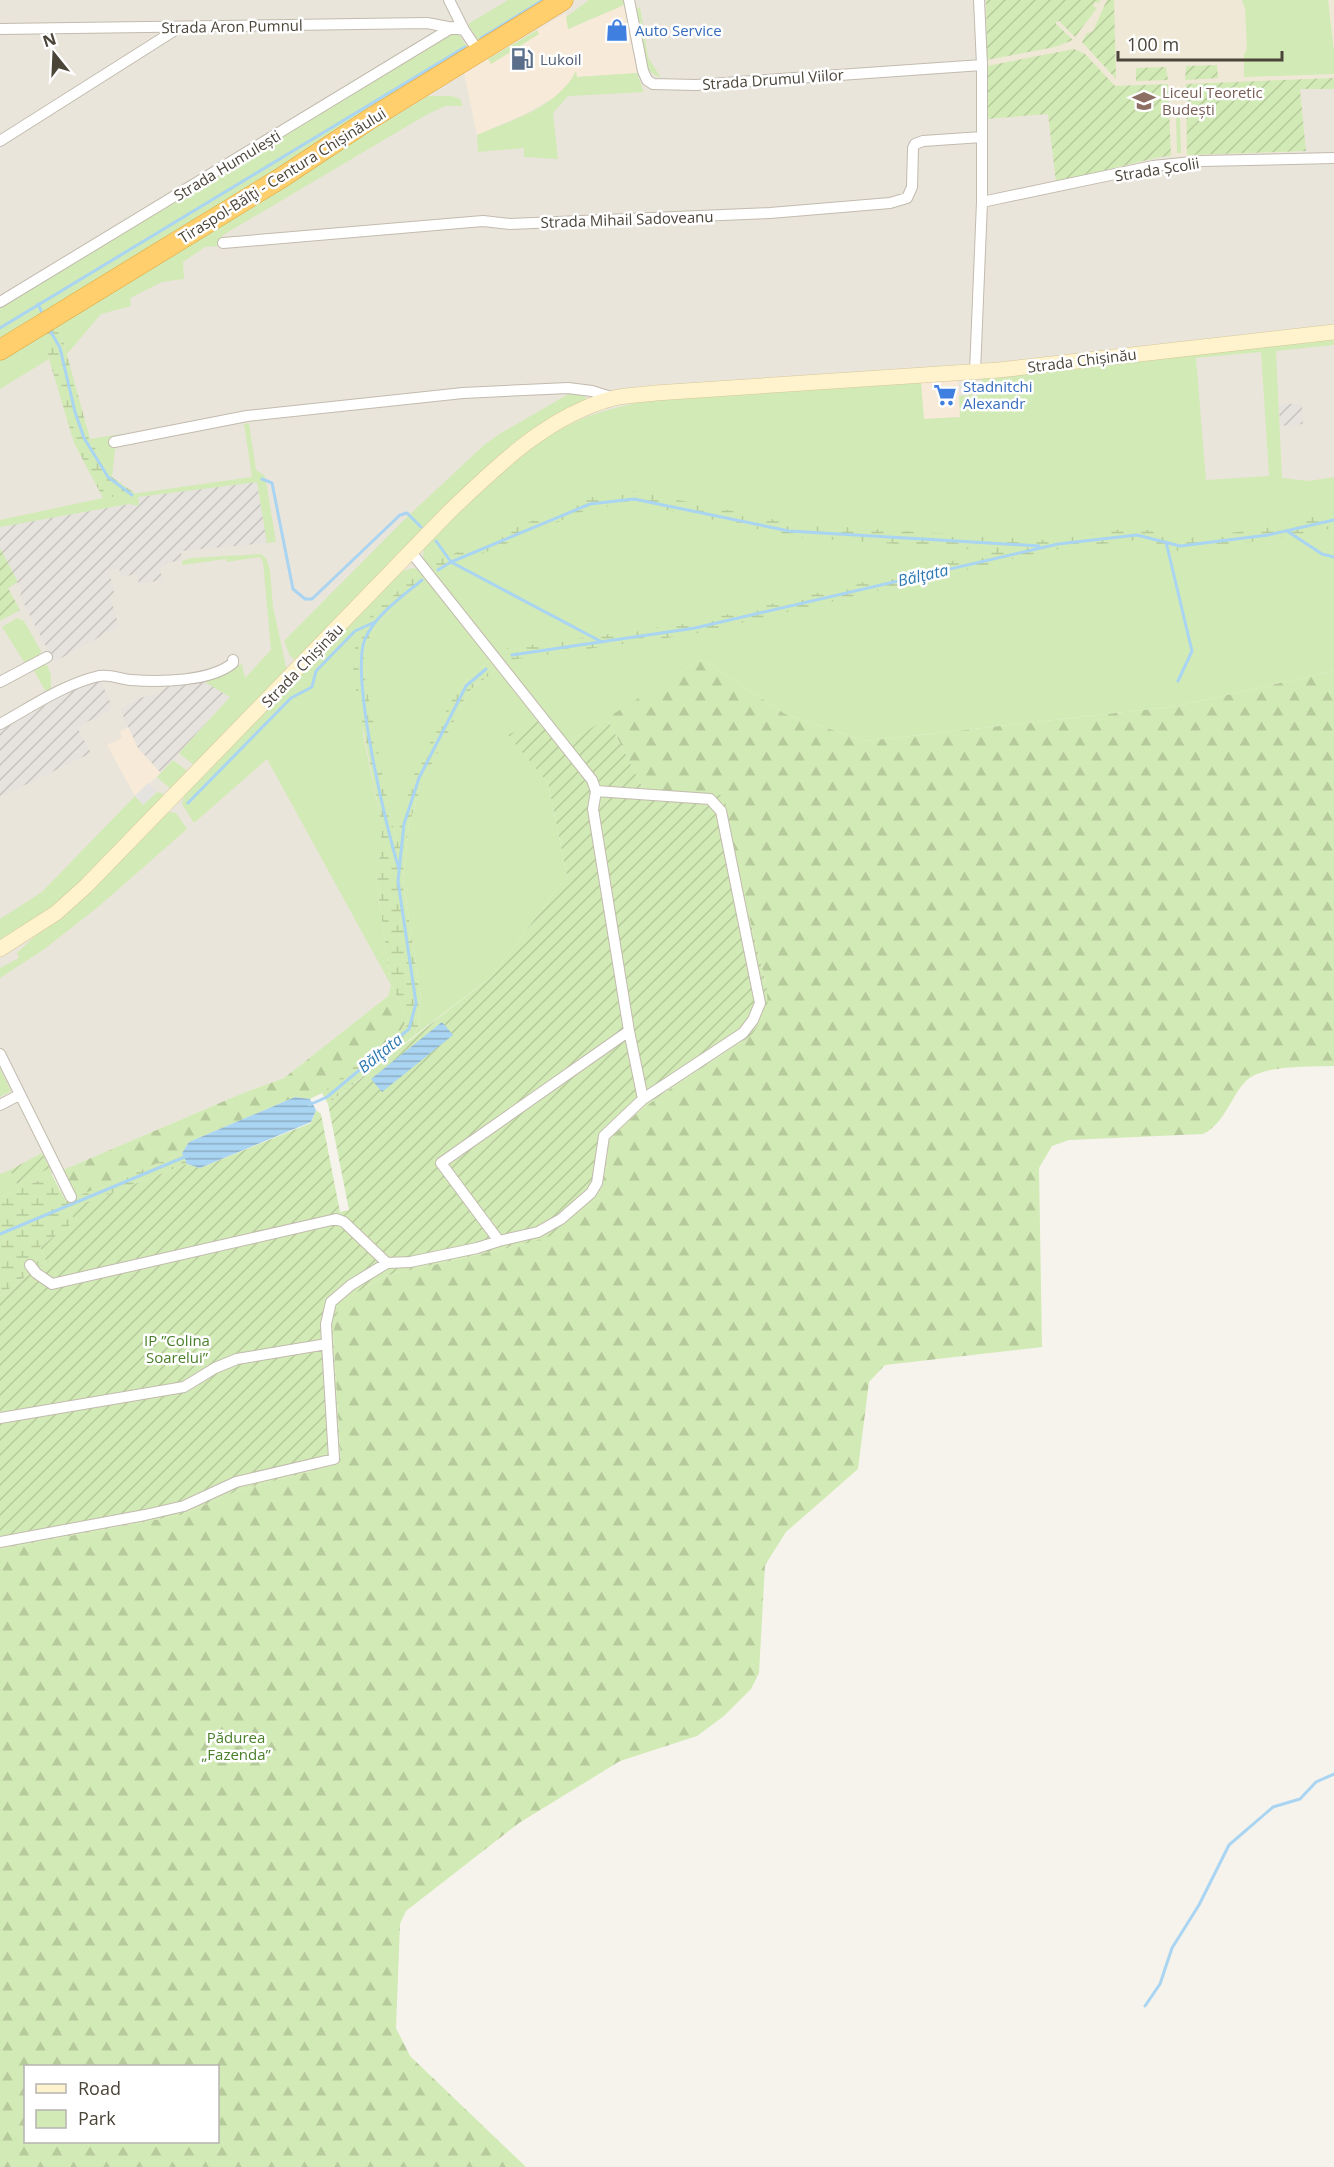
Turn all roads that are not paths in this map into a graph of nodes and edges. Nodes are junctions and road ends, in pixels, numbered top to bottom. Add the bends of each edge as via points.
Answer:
1 (563, 0) edge
2 (979, 0) edge
3 (452, 2) edge
4 (633, 2) edge
5 (180, 27) junction
6 (453, 27) junction
7 (0, 28) edge
8 (464, 30) junction
9 (479, 51) junction
10 (982, 65) junction
11 (982, 136) junction
12 (0, 141) edge
13 (1334, 158) edge
14 (982, 202) junction
15 (223, 243) dead end
16 (0, 302) edge
17 (1334, 332) edge
18 (0, 351) edge
19 (975, 372) junction
20 (615, 398) junction
21 (114, 442) dead end
22 (411, 552) junction
23 (46, 657) dead end
24 (233, 660) dead end
25 (0, 682) edge
26 (0, 724) edge
27 (596, 791) junction
28 (0, 950) edge
29 (629, 1031) junction
30 (0, 1054) edge
31 (19, 1095) junction
32 (643, 1099) junction
33 (0, 1104) edge
34 (71, 1197) dead end
35 (499, 1241) junction
36 (387, 1263) junction
37 (30, 1265) dead end
38 (327, 1344) junction
39 (0, 1418) edge
40 (0, 1542) edge

1 - 9 highway, Tiraspol-Bălţi - Centura Chișinăului
2 - 10 street
3 - 8 street
4 - 10 street, Strada Drumul Viilor via 643,70 653,84 696,85
5 - 6 street, Strada Aron Pumnul via 427,23
5 - 7 street, Strada Aron Pumnul
5 - 12 street
6 - 8 street, Strada Aron Pumnul
6 - 16 street, Strada Humulești
8 - 9 street
9 - 18 highway, Tiraspol-Bălţi - Centura Chișinăului
10 - 11 street
11 - 14 street
11 - 15 street, Strada Mihail Sadoveanu via 915,144 908,198 890,203 747,214 510,224 483,221
13 - 14 street, Strada Școlii via 1153,166
14 - 19 street
17 - 19 street, Strada Chișinău
19 - 20 street, Strada Chișinău
20 - 21 street, Strada Chișinău via 568,388 463,393 247,417
20 - 22 street, Strada Chișinău via 557,423 530,440 486,476
22 - 27 street via 592,780
22 - 28 street, Strada Chișinău via 86,886 56,913
23 - 25 street
24 - 26 street via 214,673 157,681 97,677 63,690
27 - 29 street via 593,808
27 - 32 street via 710,799 721,811 760,1003 743,1033
29 - 32 street
29 - 35 street via 441,1163
30 - 31 street
31 - 33 street
31 - 34 street
32 - 35 street via 604,1136 597,1183 591,1193 561,1219 538,1232
35 - 36 street via 410,1262
36 - 37 street via 336,1219 52,1284
36 - 38 street via 331,1302
38 - 39 street via 237,1359 214,1368 184,1388
38 - 40 street via 334,1459 236,1482 184,1506

